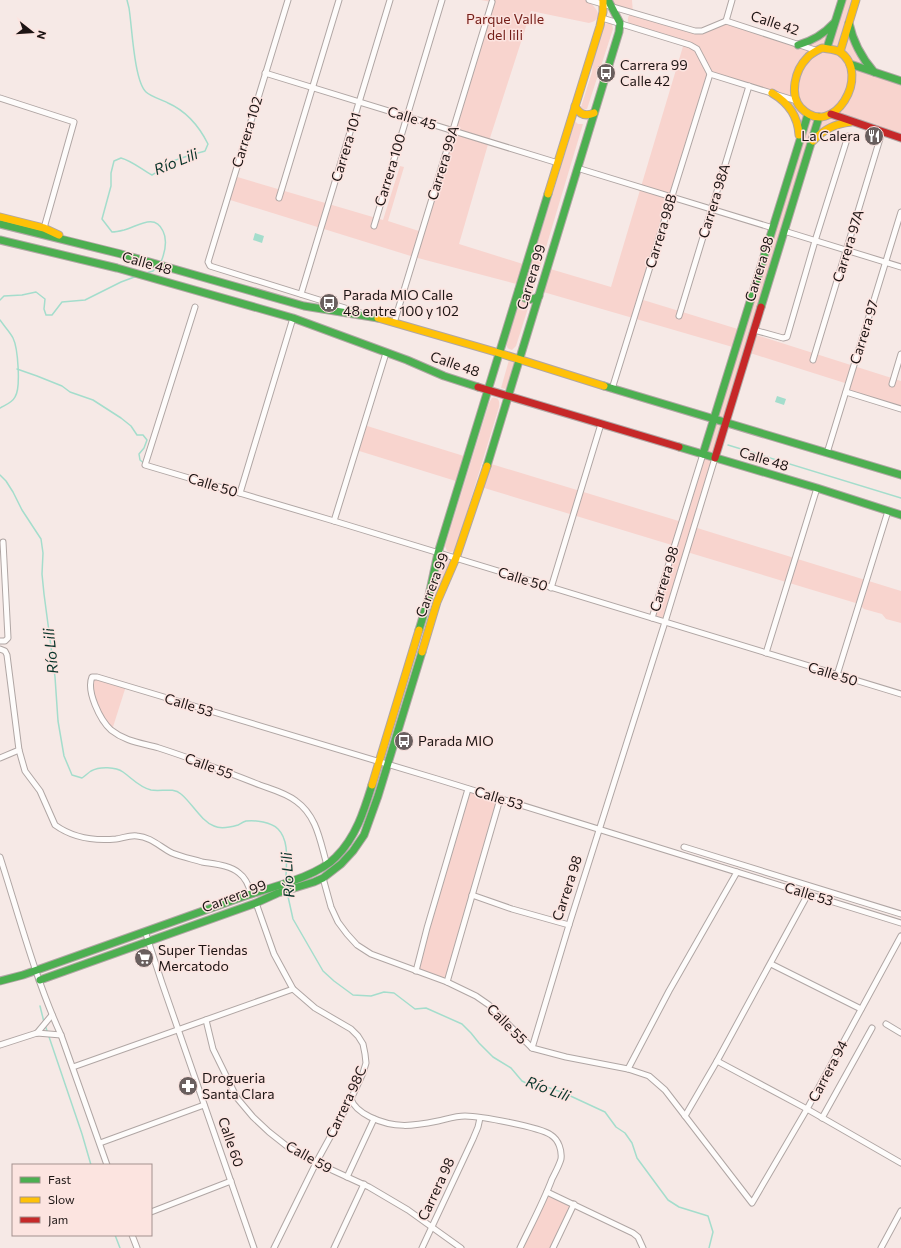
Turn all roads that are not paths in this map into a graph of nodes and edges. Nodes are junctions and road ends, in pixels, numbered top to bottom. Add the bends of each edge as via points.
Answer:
1 (288, 0) edge
2 (339, 0) edge
3 (390, 0) edge
4 (442, 0) edge
5 (589, 0) edge
6 (732, 0) edge
7 (842, 0) edge
8 (856, 0) edge
9 (492, 2) dead end
10 (606, 2) edge
11 (602, 18) junction
12 (726, 21) junction
13 (835, 21) junction
14 (620, 23) junction
15 (849, 23) junction
16 (798, 45) junction
17 (827, 48) junction
18 (815, 50) junction
19 (840, 52) junction
20 (850, 64) junction
21 (874, 72) junction
22 (265, 73) junction
23 (710, 74) junction
24 (901, 81) edge
25 (749, 86) junction
26 (312, 87) junction
27 (772, 93) junction
28 (0, 98) edge
29 (797, 101) junction
30 (359, 102) junction
31 (575, 106) junction
32 (594, 113) junction
33 (808, 114) junction
34 (831, 114) junction
35 (406, 116) junction
36 (819, 117) junction
37 (853, 122) junction
38 (453, 130) junction
39 (882, 132) junction
40 (848, 136) dead end
41 (901, 138) edge
42 (812, 142) junction
43 (798, 144) junction
44 (558, 162) junction
45 (577, 168) junction
46 (672, 197) junction
47 (279, 198) dead end
48 (712, 209) junction
49 (901, 212) edge
50 (0, 217) edge
51 (0, 224) edge
52 (374, 226) dead end
53 (44, 228) junction
54 (773, 228) junction
55 (784, 231) junction
56 (0, 240) edge
57 (815, 241) junction
58 (78, 243) junction
59 (847, 250) junction
60 (886, 262) junction
61 (208, 264) joint
62 (901, 267) edge
63 (519, 289) junction
64 (301, 294) junction
65 (539, 296) junction
66 (195, 308) dead end
67 (679, 316) dead end
68 (294, 318) junction
69 (382, 319) junction
70 (394, 323) junction
71 (754, 330) junction
72 (386, 353) junction
73 (499, 353) junction
74 (901, 354) edge
75 (519, 359) junction
76 (814, 360) dead end
77 (892, 384) dead end
78 (488, 389) junction
79 (612, 389) junction
80 (846, 392) junction
81 (508, 395) junction
82 (901, 409) edge
83 (714, 419) junction
84 (726, 423) junction
85 (601, 424) junction
86 (827, 453) junction
87 (703, 454) junction
88 (715, 458) junction
89 (901, 475) edge
90 (817, 488) junction
91 (240, 493) junction
92 (888, 511) junction
93 (901, 515) edge
94 (334, 521) junction
95 (4, 542) dead end
96 (438, 553) junction
97 (456, 558) junction
98 (3, 582) edge
99 (551, 588) junction
100 (652, 618) junction
101 (665, 622) junction
102 (0, 641) edge
103 (0, 649) edge
104 (766, 653) junction
105 (837, 675) junction
106 (97, 677) joint
107 (901, 694) edge
108 (19, 750) junction
109 (0, 758) edge
110 (379, 762) junction
111 (387, 764) junction
112 (468, 789) junction
113 (500, 799) junction
114 (599, 830) junction
115 (684, 847) dead end
116 (0, 857) edge
117 (327, 865) junction
118 (737, 872) junction
119 (323, 878) junction
120 (251, 894) junction
121 (472, 894) junction
122 (808, 894) junction
123 (256, 903) junction
124 (901, 914) edge
125 (901, 923) edge
126 (568, 925) junction
127 (145, 931) junction
128 (901, 936) edge
129 (148, 941) junction
130 (771, 964) junction
131 (36, 970) junction
132 (416, 971) junction
133 (40, 980) junction
134 (0, 982) edge
135 (446, 982) junction
136 (293, 989) junction
137 (861, 1009) junction
138 (52, 1015) junction
139 (206, 1020) junction
140 (886, 1024) dead end
141 (872, 1028) dead end
142 (178, 1030) junction
143 (37, 1033) junction
144 (901, 1033) edge
145 (61, 1035) junction
146 (0, 1045) edge
147 (532, 1048) junction
148 (717, 1061) junction
149 (73, 1067) junction
150 (628, 1069) junction
151 (351, 1099) junction
152 (204, 1105) junction
153 (808, 1109) junction
154 (685, 1116) junction
155 (374, 1118) junction
156 (480, 1118) junction
157 (822, 1118) junction
158 (100, 1143) junction
159 (317, 1161) junction
160 (901, 1163) edge
161 (108, 1164) edge
162 (346, 1176) junction
163 (231, 1181) junction
164 (364, 1184) junction
165 (547, 1192) junction
166 (574, 1204) junction
167 (752, 1204) joint
168 (901, 1211) edge
169 (152, 1212) edge
170 (432, 1228) junction
171 (132, 1236) edge
172 (641, 1246) edge
173 (137, 1248) edge
174 (254, 1248) edge
175 (274, 1248) edge
176 (334, 1248) edge
177 (422, 1248) edge
178 (461, 1248) edge
179 (520, 1248) edge
180 (553, 1248) edge
181 (881, 1248) edge

1 - 22 street, Carrera 102
2 - 26 street
3 - 30 street, Carrera 101
4 - 35 street, Carrera 100
5 - 10 street
6 - 12 street
7 - 13 street
8 - 15 street
9 - 38 street, Carrera 99A
10 - 11 street, Carrera 99
10 - 12 street via 695,31 702,31
10 - 14 street
11 - 14 street
11 - 31 street, Carrera 99
12 - 16 street, Calle 42
13 - 16 street via 819,37
13 - 17 street
14 - 23 street via 690,45 697,49
14 - 32 street, Carrera 99
15 - 19 street
15 - 21 street via 857,49
16 - 18 street, Calle 42
17 - 18 street
17 - 19 street
18 - 29 street via 804,60 796,76
19 - 20 street
20 - 21 street
20 - 34 street via 851,89 843,104
21 - 24 street
22 - 26 street, Calle 45
22 - 61 street, Carrera 102
23 - 25 street
23 - 46 street, Carrera 98B
25 - 27 street
25 - 48 street, Carrera 98A
26 - 30 street, Calle 45
26 - 47 street
27 - 29 street
27 - 43 street via 789,105 795,114 800,134
28 - 53 street via 74,122
29 - 33 street
30 - 35 street, Calle 45
30 - 64 street, Carrera 101
31 - 32 street via 583,115
31 - 44 street, Carrera 99
32 - 45 street, Carrera 99
33 - 36 street
33 - 43 street, Carrera 98
34 - 36 street
34 - 37 street
35 - 38 street, Calle 45
35 - 52 street, Carrera 100
36 - 42 street, Carrera 98
37 - 39 street
37 - 42 street via 826,129
38 - 44 street, Calle 45
38 - 70 street, Carrera 99A
39 - 41 street
39 - 59 street, Carrera 97A
40 - 57 street
42 - 55 street, Carrera 98
43 - 54 street, Carrera 98
44 - 63 street, Carrera 99
45 - 46 street
45 - 65 street, Carrera 99
46 - 48 street
46 - 79 street, Carrera 98B
48 - 54 street
48 - 67 street, Carrera 98A
49 - 60 street, Carrera 97
50 - 53 street
51 - 58 street, Calle 48
53 - 58 street
54 - 83 street, Carrera 98
55 - 57 street
55 - 71 street, Carrera 98
56 - 68 street, Calle 48
57 - 59 street
57 - 71 street via 787,337
58 - 69 street, Calle 48 via 304,306
59 - 60 street
59 - 76 street, Carrera 97A
60 - 62 street
60 - 80 street, Carrera 97
61 - 64 street, Calle 48
63 - 65 street via 526,300
63 - 73 street, Carrera 99
64 - 69 street, Calle 48
65 - 75 street, Carrera 99
66 - 91 street, Calle 50 via 145,465
68 - 72 street, Calle 48
68 - 91 street
69 - 70 street, Calle 48
70 - 73 street, Calle 48
71 - 84 street, Carrera 98
72 - 78 street, Calle 48 via 444,376
72 - 94 street
73 - 75 street, Calle 48
73 - 78 street, Carrera 99
74 - 77 street
75 - 79 street, Calle 48
75 - 81 street, Carrera 99
78 - 81 street, Calle 48
78 - 96 street, Carrera 99
79 - 83 street, Calle 48
80 - 82 street
80 - 86 street, Carrera 97
81 - 85 street, Calle 48
81 - 97 street, Carrera 99
83 - 84 street, Calle 48
83 - 87 street, Carrera 98
84 - 86 street, Calle 48
84 - 88 street, Carrera 98
85 - 87 street, Calle 48
85 - 99 street
86 - 89 street, Calle 48
87 - 88 street, Calle 48
87 - 100 street, Carrera 98
88 - 90 street, Calle 48
88 - 101 street, Carrera 98
90 - 92 street, Calle 48
90 - 104 street
91 - 94 street, Calle 50
92 - 93 street, Calle 48
92 - 105 street
94 - 96 street, Calle 50
95 - 98 street
96 - 97 street, Calle 50
96 - 110 street, Carrera 99 via 428,600
97 - 99 street, Calle 50
97 - 111 street, Carrera 99 via 437,602
98 - 102 street via 8,638
99 - 100 street, Calle 50
100 - 101 street, Calle 50
101 - 104 street, Calle 50
101 - 114 street, Carrera 98
103 - 108 street via 7,655
104 - 105 street, Calle 50
105 - 107 street, Calle 50
106 - 110 street, Calle 53
106 - 117 street, Calle 55 via 92,677 91,685 94,703 112,730 129,740 171,752 296,800 316,825
108 - 109 street
108 - 120 street via 25,771 40,791 55,825 60,829 82,838 116,839 143,836 184,857 238,872 248,884
110 - 111 street, Calle 53
110 - 117 street, Carrera 99 via 356,831 341,852
111 - 112 street, Calle 53
111 - 119 street, Carrera 99 via 364,835 349,856
112 - 113 street, Calle 53
112 - 132 street
113 - 114 street, Calle 53
113 - 121 street
114 - 118 street, Calle 53
114 - 126 street, Carrera 98
115 - 124 street, Calle 53
116 - 131 street
117 - 120 street, Carrera 99 via 300,878
118 - 122 street, Calle 53
118 - 150 street
119 - 123 street, Carrera 99
119 - 132 street, Calle 55 via 338,922 357,945 372,954
120 - 127 street, Carrera 99
121 - 126 street
121 - 135 street
122 - 125 street, Calle 53
122 - 130 street
123 - 129 street, Carrera 99
123 - 136 street via 274,954
126 - 147 street, Carrera 98
127 - 129 street, Calle 60
127 - 131 street, Carrera 99
128 - 137 street, Carrera 94
129 - 133 street, Carrera 99
129 - 142 street, Calle 60
130 - 137 street
130 - 148 street
131 - 133 street
131 - 134 street
132 - 135 street, Calle 55
133 - 138 street
135 - 147 street, Calle 55 via 489,1005
136 - 139 street
136 - 151 street, Carrera 98C via 315,1008 351,1030 363,1044 366,1063
137 - 153 street, Carrera 94
138 - 143 street
138 - 145 street
139 - 142 street
139 - 159 street, Calle 59 via 213,1049 237,1098 253,1117 288,1147
140 - 144 street
141 - 157 street
142 - 149 street
142 - 152 street, Calle 60
143 - 145 street
143 - 146 street
145 - 149 street
147 - 150 street, Calle 55
148 - 153 street
148 - 154 street
149 - 158 street
150 - 154 street, Calle 55 via 649,1076 665,1090
151 - 155 street via 356,1108
151 - 159 street, Carrera 98C
152 - 158 street
152 - 163 street, Calle 60
153 - 157 street
153 - 167 street, Carrera 94
154 - 167 street, Calle 55
155 - 156 street via 394,1125 407,1126 464,1116
155 - 162 street
156 - 165 street via 519,1125 553,1136 561,1150 561,1159
156 - 170 street, Carrera 98 via 474,1139
157 - 160 street
158 - 161 street
159 - 162 street, Calle 59
159 - 175 street, Carrera 98C
162 - 164 street, Calle 59
163 - 169 street
163 - 174 street, Calle 60
164 - 170 street, Calle 59 via 408,1210
164 - 176 street
165 - 166 street
165 - 179 street
166 - 172 street via 632,1233 638,1237
166 - 180 street
168 - 181 street
170 - 177 street, Carrera 98
170 - 178 street, Calle 59
171 - 173 street

